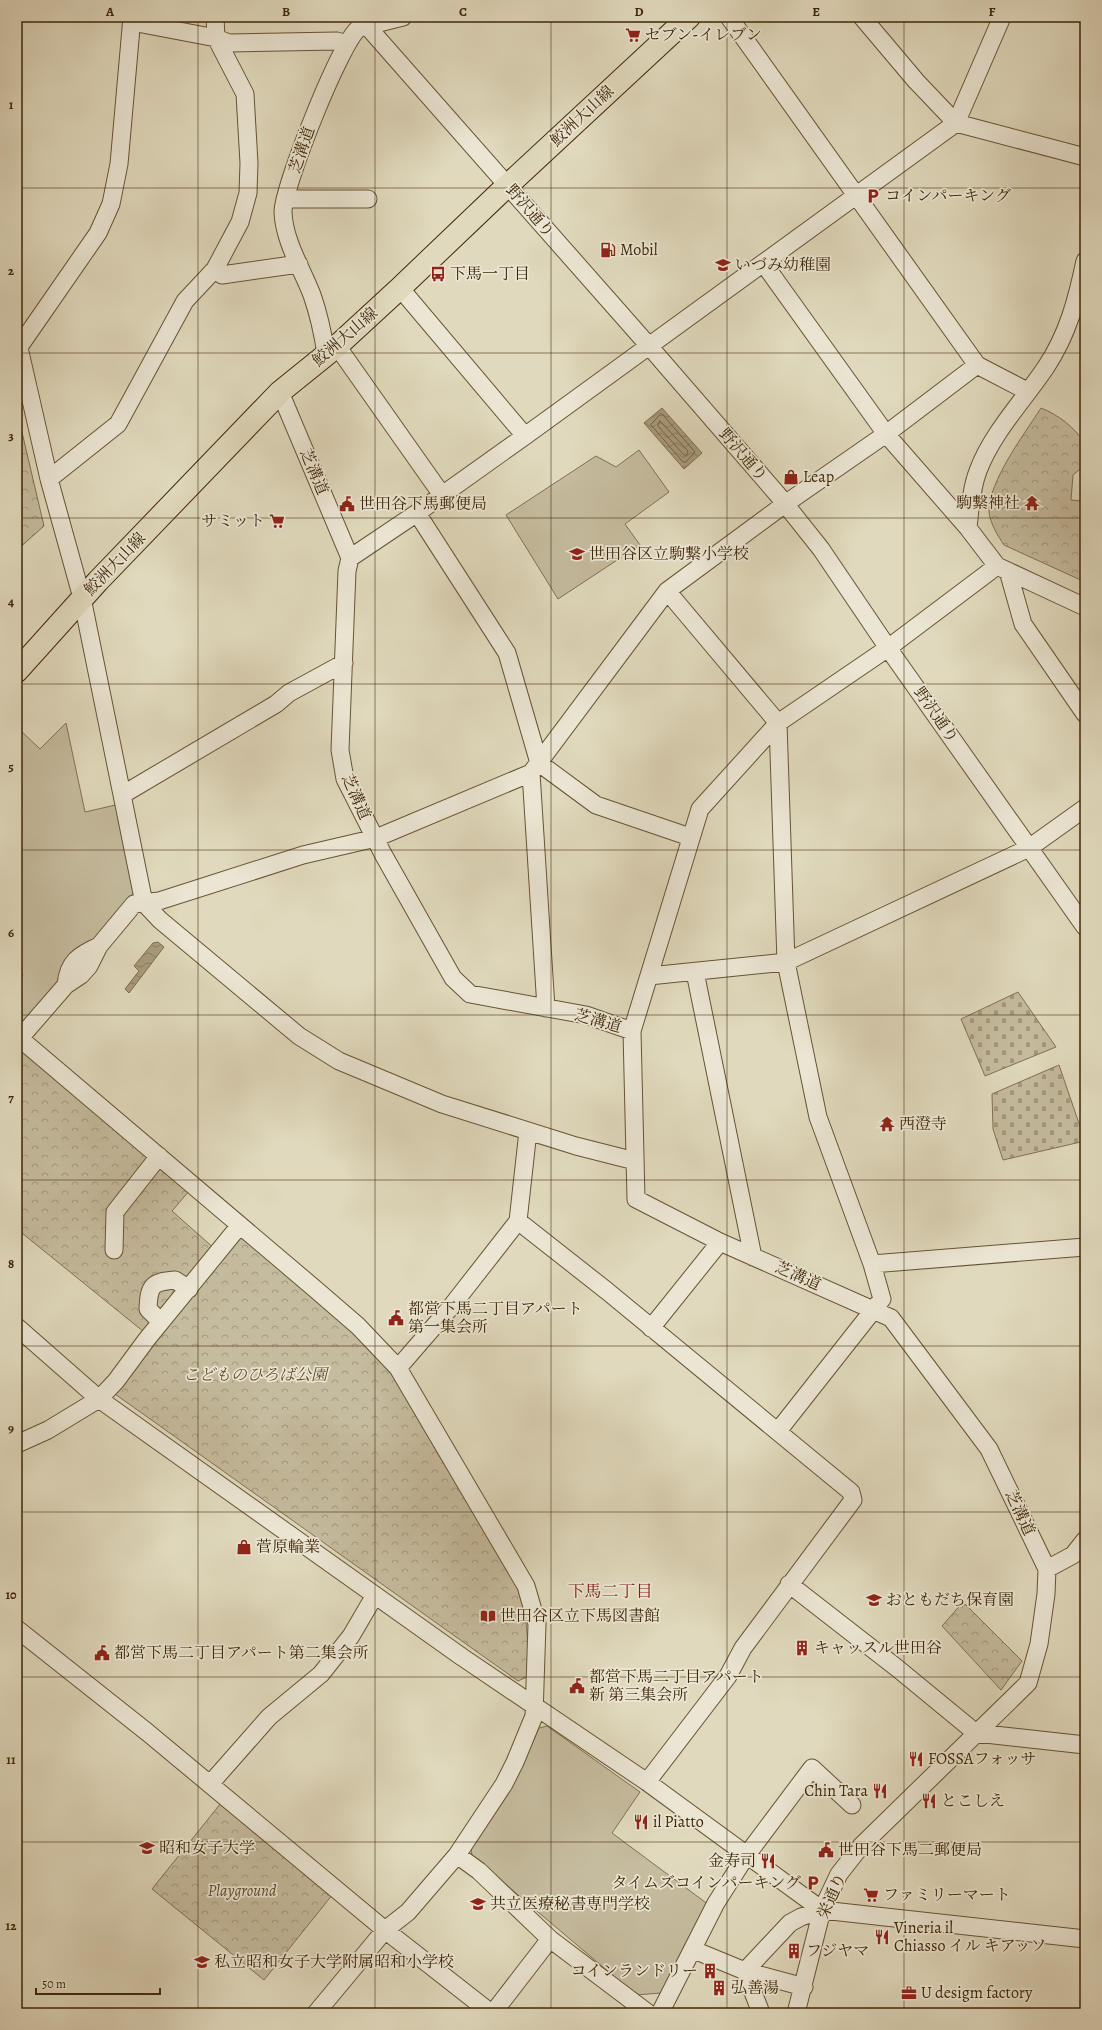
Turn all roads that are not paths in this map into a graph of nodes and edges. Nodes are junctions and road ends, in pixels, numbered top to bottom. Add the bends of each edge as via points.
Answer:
1 (215, 17) edge
2 (402, 17) edge
3 (689, 17) edge
4 (729, 17) edge
5 (862, 17) edge
6 (1002, 17) edge
7 (132, 20) edge
8 (363, 22) edge
9 (216, 38) junction
10 (347, 44) junction
11 (956, 124) junction
12 (1085, 157) edge
13 (508, 185) junction
14 (857, 197) junction
15 (286, 199) junction
16 (368, 199) dead end
17 (1085, 262) edge
18 (299, 264) junction
19 (764, 264) junction
20 (214, 269) junction
21 (400, 288) junction
22 (18, 343) edge
23 (649, 346) junction
24 (331, 350) junction
25 (977, 365) junction
26 (1027, 391) junction
27 (280, 392) junction
28 (886, 434) junction
29 (525, 436) junction
30 (49, 479) junction
31 (442, 495) junction
32 (785, 504) junction
33 (417, 513) junction
34 (968, 528) junction
35 (350, 558) junction
36 (1003, 568) junction
37 (666, 591) junction
38 (82, 598) junction
39 (1085, 606) edge
40 (888, 648) junction
41 (344, 663) junction
42 (17, 671) edge
43 (1085, 714) edge
44 (778, 723) junction
45 (535, 768) junction
46 (122, 795) junction
47 (1085, 808) edge
48 (690, 836) junction
49 (376, 838) junction
50 (1029, 848) junction
51 (144, 903) junction
52 (1085, 927) edge
53 (786, 962) junction
54 (695, 972) junction
55 (649, 976) junction
56 (546, 1008) junction
57 (632, 1031) junction
58 (19, 1037) edge
59 (528, 1131) junction
60 (158, 1156) junction
61 (635, 1161) junction
62 (518, 1221) junction
63 (240, 1225) junction
64 (720, 1242) junction
65 (1085, 1247) edge
66 (114, 1250) dead end
67 (753, 1257) junction
68 (872, 1264) junction
69 (189, 1289) junction
70 (874, 1310) junction
71 (161, 1322) junction
72 (17, 1327) edge
73 (652, 1328) junction
74 (398, 1368) junction
75 (99, 1399) junction
76 (778, 1431) junction
77 (17, 1444) edge
78 (1085, 1539) edge
79 (1047, 1569) junction
80 (789, 1584) junction
81 (375, 1595) junction
82 (17, 1629) edge
83 (534, 1706) junction
84 (976, 1733) junction
85 (1085, 1744) edge
86 (647, 1782) junction
87 (210, 1784) junction
88 (852, 1804) dead end
89 (457, 1855) junction
90 (746, 1856) junction
91 (822, 1910) junction
92 (385, 1930) junction
93 (550, 1939) junction
94 (1085, 1939) edge
95 (694, 1950) junction
96 (745, 1971) junction
97 (804, 1987) junction
98 (316, 2013) edge
99 (492, 2013) edge
100 (648, 2013) edge
101 (660, 2013) edge
102 (761, 2013) edge
103 (796, 2013) edge

1 - 9 street
2 - 8 street
3 - 13 main road, 鮫洲大山線
4 - 14 street
5 - 11 street
6 - 11 street
7 - 9 street
7 - 22 street via 119,164 111,204 98,234
8 - 10 street, 芝溝道
8 - 13 street, 野沢通り
9 - 10 street via 229,42 338,41
9 - 20 street via 245,94 249,163 248,193 240,222
10 - 15 street, 芝溝道 via 312,120
11 - 12 street
11 - 14 street
13 - 21 main road, 鮫洲大山線
13 - 23 street, 野沢通り
14 - 19 street
14 - 25 street
15 - 16 street
15 - 18 street, 芝溝道 via 283,211 286,230
17 - 26 street via 1068,325 1046,366
18 - 20 street via 222,275
18 - 24 street, 芝溝道
19 - 23 street
19 - 28 street
20 - 30 street via 185,301 118,424
21 - 24 main road, 鮫洲大山線
21 - 29 street
22 - 30 street
23 - 29 street
23 - 32 street, 野沢通り
24 - 27 main road, 鮫洲大山線
24 - 31 street
25 - 26 street
25 - 28 street
26 - 34 street via 985,456 978,472
27 - 35 street, 芝溝道
27 - 38 main road, 鮫洲大山線
28 - 32 street
28 - 34 street
29 - 31 street
30 - 38 street
31 - 33 street
32 - 37 street
32 - 40 street, 野沢通り via 821,548
33 - 35 street
33 - 45 street via 507,654
34 - 36 street
35 - 41 street, 芝溝道 via 347,571
36 - 39 street
36 - 40 street
36 - 43 street via 1023,624
37 - 44 street
37 - 45 street
38 - 42 main road, 鮫洲大山線
38 - 46 street
40 - 44 street
40 - 50 street, 野沢通り
41 - 46 street via 289,693 276,704
41 - 49 street, 芝溝道 via 340,750 345,779
44 - 48 street via 700,809
44 - 53 street
45 - 48 street via 596,806
45 - 49 street
45 - 56 street
46 - 51 street
47 - 50 street
48 - 55 street
49 - 51 street via 303,855 159,901
49 - 56 street, 芝溝道 via 453,978 470,994
50 - 52 street, 野沢通り
50 - 53 street
51 - 58 street via 134,904 99,946 89,966 66,985
51 - 59 street via 160,920 299,1036 339,1061 442,1104
53 - 54 street
53 - 68 street via 818,1117
54 - 55 street
54 - 67 street
55 - 57 street
56 - 57 street, 芝溝道 via 586,1015
57 - 61 street, 芝溝道
58 - 60 street
59 - 61 street
59 - 62 street
60 - 63 street
60 - 66 street via 115,1212
61 - 64 street, 芝溝道 via 636,1199
62 - 73 street
62 - 74 street via 450,1308
63 - 69 street
63 - 74 street via 358,1326
64 - 67 street, 芝溝道
64 - 73 street
65 - 68 street
67 - 70 street, 芝溝道
68 - 70 street via 882,1299
69 - 71 street
69 - 71 street via 176,1280 153,1282 148,1309
70 - 76 street
70 - 79 street, 芝溝道 via 891,1318 990,1449
71 - 75 street
72 - 75 street
73 - 76 street
74 - 83 street via 526,1586 537,1624
75 - 77 street via 48,1430
75 - 81 street
76 - 80 street via 846,1487 851,1492 852,1500
78 - 79 street via 1073,1555
79 - 84 street, 栄通り via 1039,1644 1028,1683
80 - 84 street
80 - 86 street via 743,1648 728,1676
81 - 83 street
81 - 87 street via 351,1636 321,1674 269,1717
82 - 87 street
83 - 86 street
83 - 89 street via 532,1724 516,1762
84 - 85 street
84 - 91 street, 栄通り via 861,1846 839,1874
86 - 90 street
87 - 92 street
88 - 90 street via 812,1768
89 - 92 street via 408,1912
89 - 93 street via 478,1871
90 - 91 street
90 - 95 street via 716,1903
91 - 94 street
91 - 96 street via 790,1923
91 - 97 street, 栄通り
92 - 98 street
92 - 99 street
93 - 99 street
93 - 100 street
95 - 96 street
95 - 101 street
96 - 97 street
96 - 102 street
97 - 103 street, 栄通り

